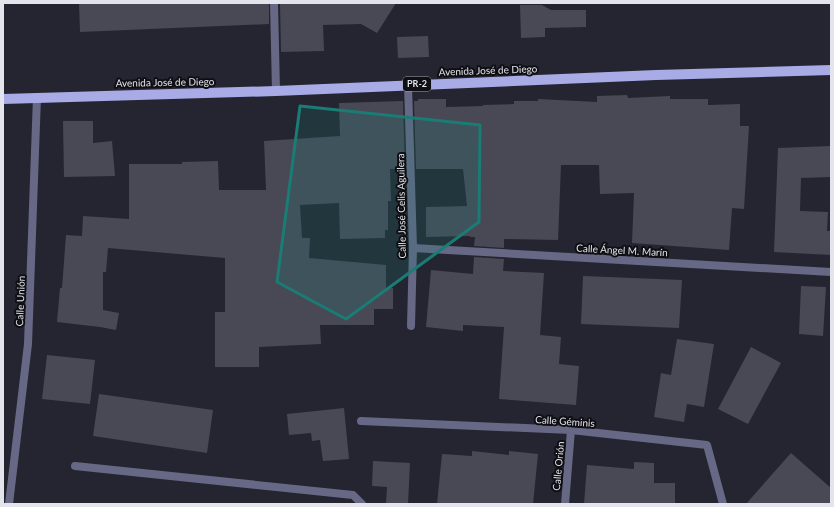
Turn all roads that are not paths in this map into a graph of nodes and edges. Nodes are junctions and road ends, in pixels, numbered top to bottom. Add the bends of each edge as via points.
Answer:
1 (274, 3) edge
2 (831, 70) edge
3 (408, 85) junction
4 (276, 91) junction
5 (37, 97) junction
6 (3, 99) edge
7 (413, 248) junction
8 (831, 272) edge
9 (411, 326) dead end
10 (361, 420) dead end
11 (571, 430) junction
12 (75, 466) dead end
13 (9, 504) edge
14 (362, 504) edge
15 (564, 504) edge
16 (723, 504) edge

1 - 4 street
2 - 3 main road, Avenida José de Diego / PR-2
3 - 4 main road, Avenida José de Diego / PR-2
3 - 7 street, Calle José Celis Aguilera
4 - 5 main road, Avenida José de Diego / PR-2
5 - 6 main road, Avenida José de Diego / PR-2
5 - 13 street, Calle Unión via 28,344
7 - 8 street, Calle Ángel M. Marín
7 - 9 street, Calle José Celis Aguilera
10 - 11 street, Calle Géminis
11 - 15 street, Calle Orión
11 - 16 street, Calle Géminis via 707,445
12 - 14 street via 353,495

